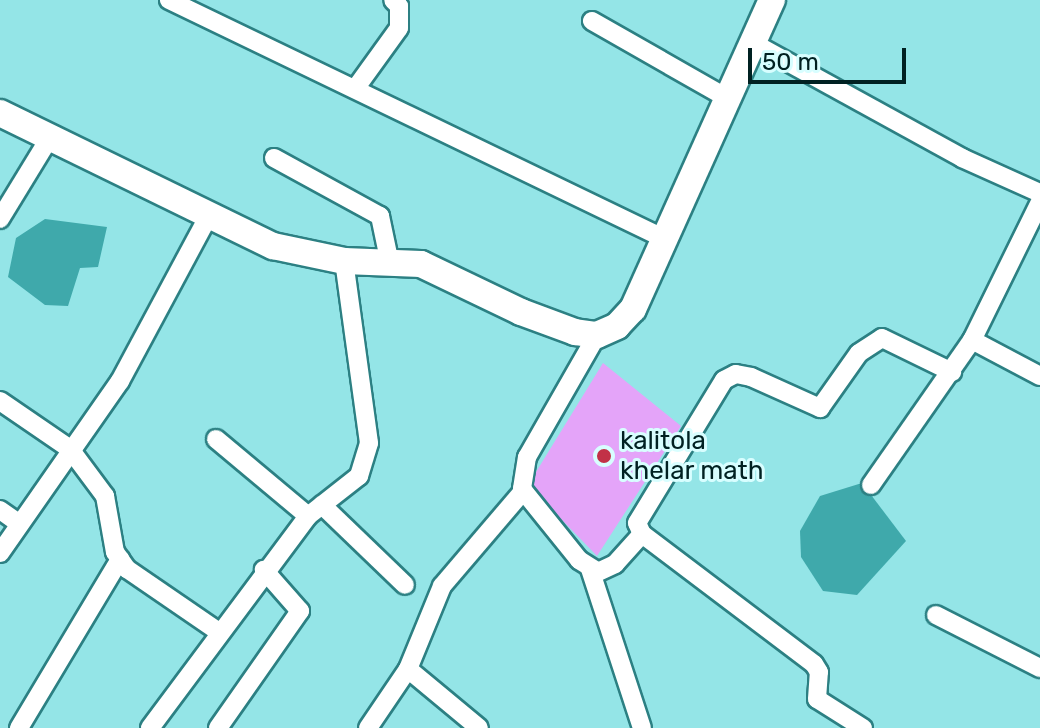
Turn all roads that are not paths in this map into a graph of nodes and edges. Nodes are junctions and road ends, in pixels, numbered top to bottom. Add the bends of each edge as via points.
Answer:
1 (169, 0) edge
2 (393, 0) edge
3 (771, 1) edge
4 (592, 21) dead end
5 (753, 43) junction
6 (355, 89) junction
7 (727, 98) junction
8 (0, 113) edge
9 (50, 137) junction
10 (274, 158) dead end
11 (1040, 193) edge
12 (1040, 202) edge
13 (209, 215) junction
14 (0, 219) edge
15 (663, 238) junction
16 (389, 259) junction
17 (344, 261) junction
18 (597, 335) junction
19 (972, 340) junction
20 (952, 372) junction
21 (1040, 376) edge
22 (0, 401) edge
23 (216, 439) dead end
24 (70, 449) junction
25 (871, 485) dead end
26 (523, 491) junction
27 (0, 510) edge
28 (315, 510) junction
29 (20, 524) junction
30 (642, 534) junction
31 (0, 553) edge
32 (120, 559) junction
33 (590, 569) junction
34 (264, 570) junction
35 (405, 585) dead end
36 (936, 615) dead end
37 (219, 632) junction
38 (1040, 668) edge
39 (408, 669) junction
40 (156, 726) edge
41 (476, 727) edge
42 (19, 728) edge
43 (218, 728) edge
44 (368, 728) edge
45 (642, 728) edge
46 (863, 728) edge

1 - 6 street
2 - 6 street via 399,6 399,28
3 - 5 street
4 - 7 street
5 - 7 street
5 - 11 street via 962,158
6 - 15 street
7 - 15 street
8 - 9 street
9 - 13 street
9 - 14 street
10 - 16 street via 380,216
12 - 19 street
13 - 17 street via 273,246
13 - 24 street via 152,328
15 - 18 street via 633,309 617,326
16 - 17 street
16 - 18 street via 421,264 521,312
17 - 28 street via 369,443 359,476
18 - 26 street via 527,457 520,473
19 - 20 street
19 - 21 street
20 - 25 street
20 - 30 street via 882,338 859,353 820,408 751,377 736,374 724,380 642,509 637,523
22 - 24 street
23 - 28 street
24 - 29 street
24 - 32 street via 105,496 109,531
26 - 33 street
26 - 39 street via 442,586
27 - 29 street
28 - 34 street
28 - 35 street
29 - 31 street
30 - 33 street via 605,571
30 - 46 street via 814,664 819,672 817,699
32 - 37 street
32 - 42 street
33 - 45 street
34 - 37 street
34 - 43 street via 300,611
36 - 38 street
37 - 40 street
39 - 41 street
39 - 44 street

